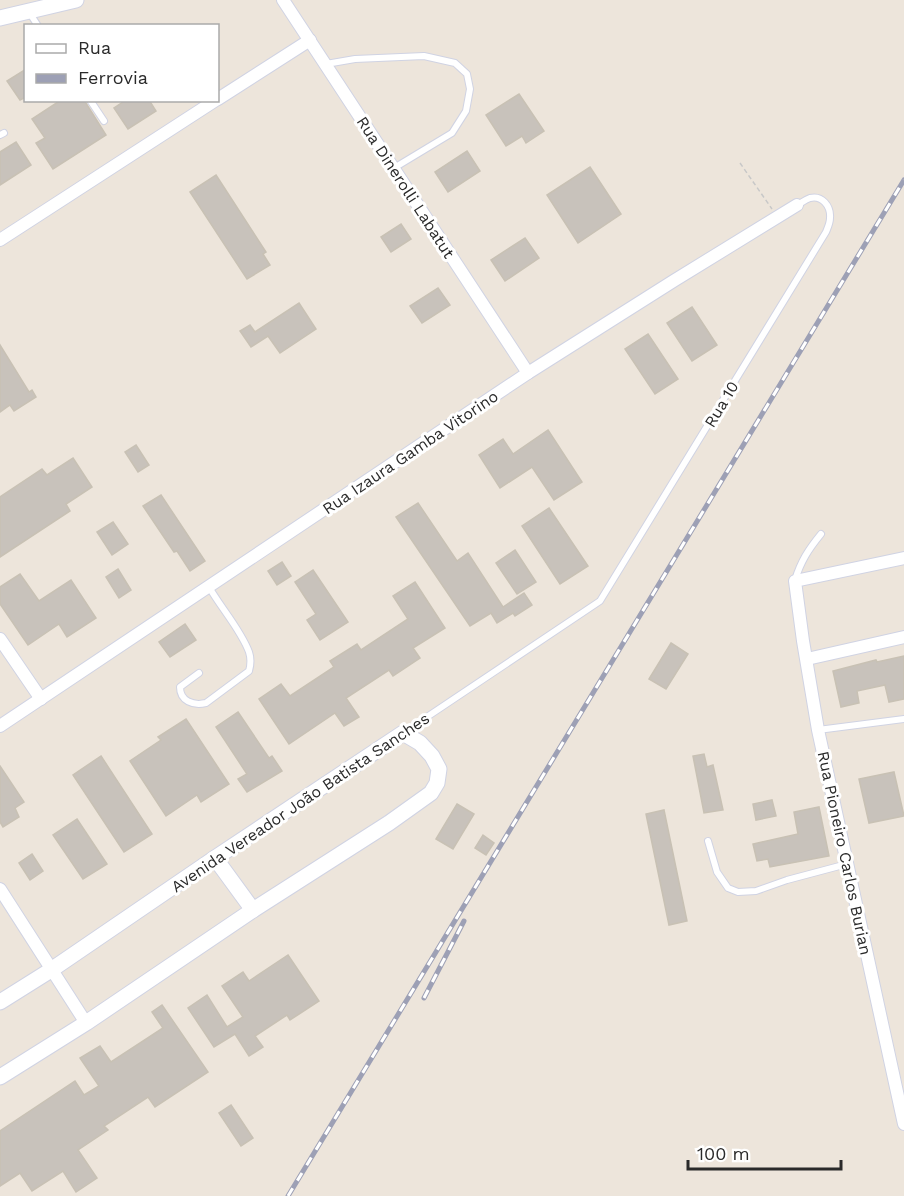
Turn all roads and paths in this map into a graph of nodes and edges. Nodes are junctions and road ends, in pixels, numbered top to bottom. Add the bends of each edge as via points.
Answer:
1 (76, 0) edge
2 (283, 0) edge
3 (28, 11) junction
4 (0, 18) edge
5 (37, 24) edge
6 (310, 40) junction
7 (326, 64) junction
8 (219, 99) edge
9 (91, 102) edge
10 (214, 102) edge
11 (104, 120) dead end
12 (740, 163) dead end
13 (394, 168) junction
14 (827, 204) joint
15 (797, 205) joint
16 (777, 217) junction
17 (0, 240) edge
18 (528, 373) junction
19 (821, 534) dead end
20 (904, 558) edge
21 (795, 581) junction
22 (209, 587) junction
23 (600, 600) joint
24 (904, 637) edge
25 (0, 639) edge
26 (807, 659) junction
27 (199, 673) dead end
28 (41, 699) junction
29 (904, 719) edge
30 (0, 726) edge
31 (818, 730) junction
32 (403, 733) junction
33 (708, 841) dead end
34 (215, 858) junction
35 (847, 864) junction
36 (0, 889) edge
37 (253, 910) junction
38 (51, 970) junction
39 (0, 1002) edge
40 (86, 1023) junction
41 (0, 1077) edge
42 (904, 1124) edge

1 - 3 street
2 - 6 street, Rua Dinerolli Labatut
3 - 4 street
3 - 5 lane
6 - 7 street, Rua Dinerolli Labatut
6 - 8 street
7 - 13 street, Rua Dinerolli Labatut
7 - 13 lane via 424,56 455,63 467,74 470,89 466,111 452,133
9 - 11 lane
10 - 17 street
12 - 16 path
13 - 18 street, Rua Dinerolli Labatut
14 - 15 lane, Rua Izaura Gamba Vitorino via 816,198
14 - 23 lane, Rua 10 via 831,217 826,232
15 - 16 street, Rua Izaura Gamba Vitorino
16 - 18 street, Rua Izaura Gamba Vitorino
18 - 22 street, Rua Izaura Gamba Vitorino
19 - 21 lane via 808,550
20 - 21 street
21 - 26 street, Rua Pioneiro Carlos Burian
22 - 27 lane via 240,635 251,663 249,671 199,705 185,700 180,687
22 - 28 street, Rua Izaura Gamba Vitorino
23 - 32 lane, Avenida Vereador João Batista Sanches
24 - 26 street
25 - 28 street
26 - 31 street, Rua Pioneiro Carlos Burian
28 - 30 street, Rua Izaura Gamba Vitorino
29 - 31 lane
31 - 35 street, Rua Pioneiro Carlos Burian
32 - 34 street, Avenida Vereador João Batista Sanches
32 - 37 street via 420,744 439,769 431,793
33 - 35 lane via 717,872 728,888 738,892 756,891
34 - 37 street
34 - 38 street, Avenida Vereador João Batista Sanches
35 - 42 street, Rua Pioneiro Carlos Burian
36 - 38 street
37 - 40 street
38 - 39 street, Avenida Vereador João Batista Sanches
38 - 40 street
40 - 41 street

